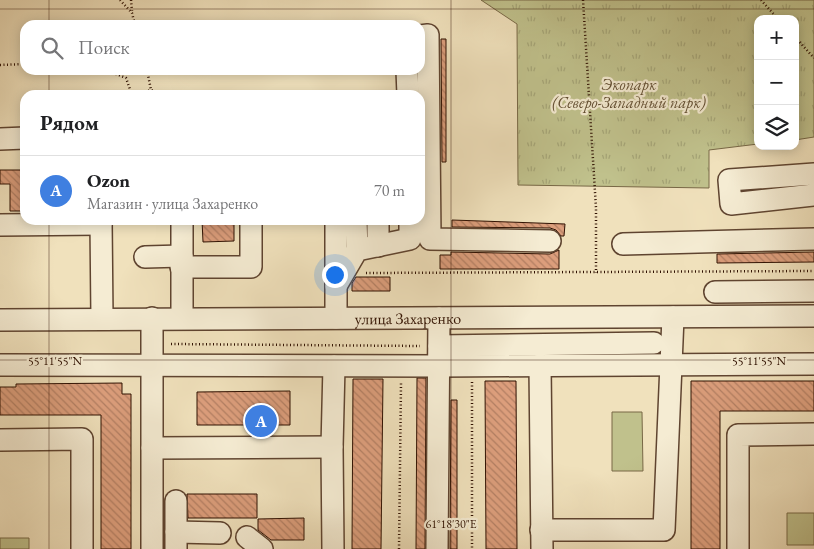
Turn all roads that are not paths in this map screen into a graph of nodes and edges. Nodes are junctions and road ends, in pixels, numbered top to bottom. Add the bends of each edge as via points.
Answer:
1 (425, 35) edge
2 (407, 75) edge
3 (408, 90) edge
4 (425, 90) edge
5 (20, 138) edge
6 (0, 139) edge
7 (814, 174) edge
8 (814, 195) edge
9 (20, 224) edge
10 (0, 225) edge
11 (101, 225) edge
12 (182, 225) edge
13 (251, 225) edge
14 (336, 225) edge
15 (356, 225) edge
16 (378, 225) edge
17 (416, 233) edge
18 (814, 240) edge
19 (550, 241) dead end
20 (623, 244) dead end
21 (378, 246) junction
22 (357, 250) junction
23 (145, 257) dead end
24 (182, 262) junction
25 (336, 286) junction
26 (716, 292) dead end
27 (814, 292) edge
28 (814, 316) edge
29 (673, 317) junction
30 (102, 318) junction
31 (152, 318) junction
32 (182, 318) junction
33 (336, 318) junction
34 (439, 318) junction
35 (0, 320) edge
36 (654, 343) dead end
37 (439, 356) junction
38 (814, 364) edge
39 (0, 365) edge
40 (540, 365) junction
41 (672, 365) junction
42 (152, 366) junction
43 (334, 366) junction
44 (814, 434) edge
45 (0, 440) edge
46 (332, 447) junction
47 (152, 448) junction
48 (176, 501) dead end
49 (220, 534) dead end
50 (541, 539) edge
51 (176, 540) edge
52 (82, 549) edge
53 (152, 549) edge
54 (333, 549) edge
55 (437, 549) edge
56 (738, 549) edge

1 - 4 street via 428,35
2 - 3 street
5 - 6 street
7 - 8 street via 729,180 731,204
9 - 10 street
11 - 30 street
12 - 24 street
13 - 24 street via 251,267
14 - 25 street
15 - 22 street
16 - 21 street
17 - 19 street
17 - 21 street
18 - 20 street
21 - 22 street
22 - 25 street
23 - 24 street
24 - 32 street
25 - 33 street
26 - 27 street
28 - 29 street, улица Захаренко
29 - 34 street, улица Захаренко
29 - 41 street
30 - 31 street, улица Захаренко
30 - 35 street, улица Захаренко
31 - 32 street, улица Захаренко
31 - 42 street
32 - 33 street, улица Захаренко
33 - 34 street, улица Захаренко
34 - 37 street
36 - 37 street
37 - 40 street via 472,366
37 - 43 street via 401,366
37 - 55 street
38 - 41 street
39 - 42 street
40 - 41 street
40 - 50 street
41 - 50 street via 664,530
42 - 43 street
42 - 47 street
43 - 46 street
44 - 56 street via 738,434
45 - 52 street via 82,439
46 - 47 street
46 - 54 street
47 - 53 street
48 - 51 street
49 - 51 street

